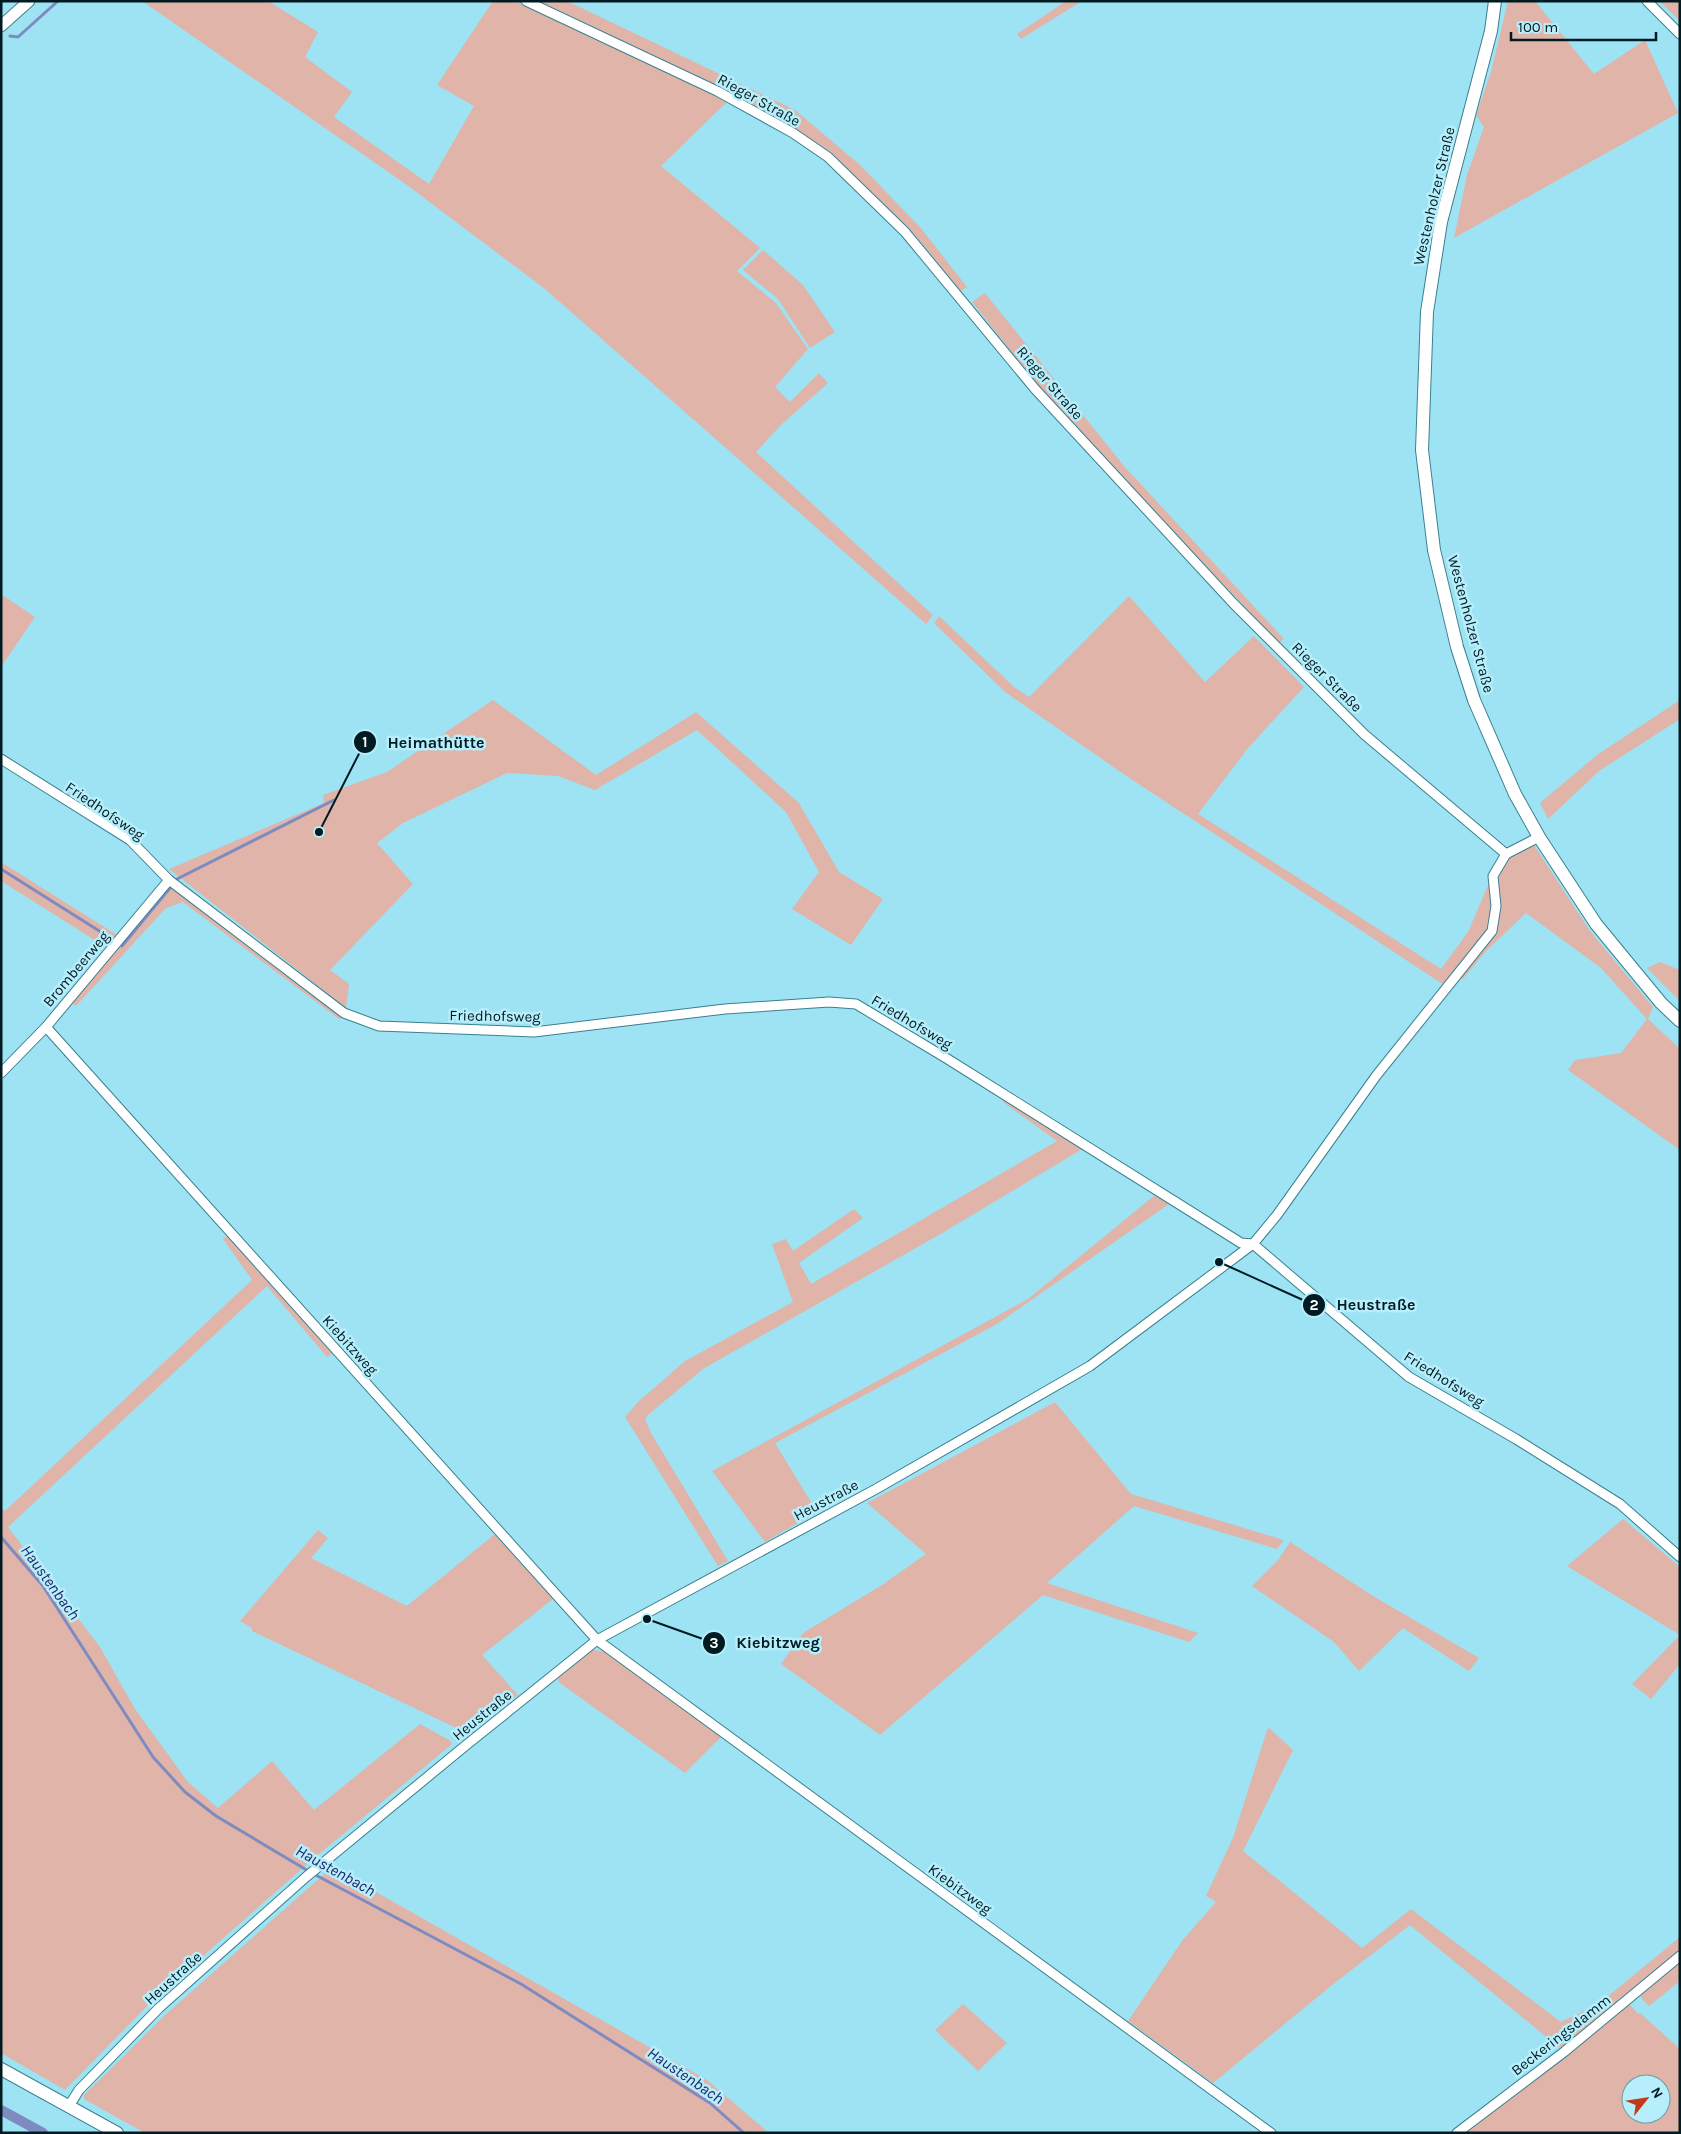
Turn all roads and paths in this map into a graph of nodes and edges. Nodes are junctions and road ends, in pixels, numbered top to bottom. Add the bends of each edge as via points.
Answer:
1 (29, 1) edge
2 (526, 1) edge
3 (1495, 1) edge
4 (1647, 1) edge
5 (1, 26) edge
6 (1680, 34) edge
7 (1, 759) edge
8 (1539, 837) junction
9 (1506, 854) junction
10 (169, 880) junction
11 (1680, 1021) edge
12 (46, 1027) junction
13 (1, 1073) edge
14 (1253, 1244) junction
15 (1680, 1557) edge
16 (597, 1640) junction
17 (1680, 1956) edge
18 (1, 2069) edge
19 (69, 2106) junction
20 (117, 2133) edge
21 (1271, 2133) edge
22 (1457, 2133) edge

1 - 5 street
2 - 9 street, Rieger Straße via 717,91 793,133 828,157 905,232 1035,389 1233,603 1365,735
3 - 8 main road, Westenholzer Straße via 1491,31 1441,222 1427,312 1422,450 1434,550 1457,647 1495,751
4 - 6 street
7 - 10 street, Friedhofsweg via 130,840
8 - 9 street
8 - 11 main road, Westenholzer Straße via 1596,924 1661,1003
9 - 14 street, Heustraße via 1494,876 1496,906 1492,931 1376,1076
10 - 12 street, Brombeerweg
10 - 14 street, Friedhofsweg via 344,1013 380,1026 534,1032 725,1009 829,1002 856,1004 1241,1243
12 - 13 street, Brombeerweg
12 - 16 street, Kiebitzweg
14 - 15 street, Friedhofsweg via 1410,1378 1620,1504
14 - 16 street, Heustraße via 1090,1366 876,1489
16 - 19 street, Heustraße via 306,1877 160,2008 79,2090
16 - 21 street, Kiebitzweg
17 - 22 street, Beckeringsdamm via 1564,2052
18 - 19 main road
19 - 20 main road

